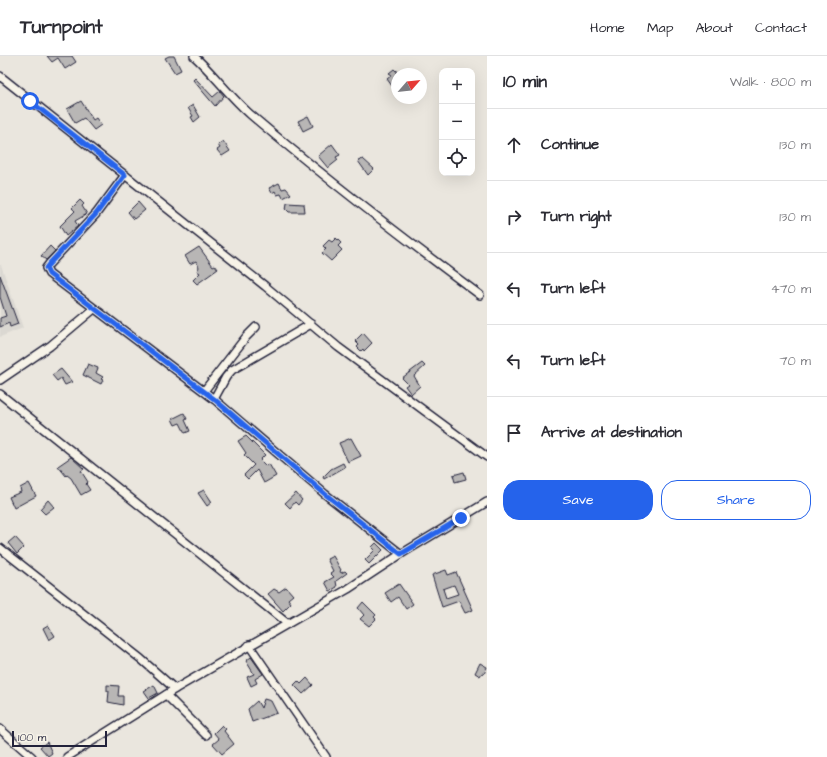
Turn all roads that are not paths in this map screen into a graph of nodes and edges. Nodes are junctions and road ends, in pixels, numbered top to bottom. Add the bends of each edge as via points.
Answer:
1 (194, 56) edge
2 (0, 76) edge
3 (125, 175) junction
4 (480, 295) dead end
5 (94, 309) junction
6 (311, 324) junction
7 (256, 327) dead end
8 (0, 380) edge
9 (204, 391) junction
10 (0, 394) edge
11 (214, 399) junction
12 (487, 457) edge
13 (487, 502) edge
14 (0, 548) edge
15 (401, 554) junction
16 (288, 624) junction
17 (249, 646) junction
18 (175, 689) junction
19 (166, 695) junction
20 (0, 729) edge
21 (206, 735) dead end
22 (32, 757) edge
23 (68, 757) edge
24 (326, 757) edge

1 - 4 street via 250,114 345,192
2 - 3 street
3 - 5 street via 96,214 46,268 49,274
3 - 6 street
5 - 8 street via 50,346
5 - 9 street
6 - 11 street via 232,370
6 - 12 street via 338,347
7 - 9 street
9 - 11 street
10 - 16 street
11 - 15 street via 325,494
13 - 15 street
14 - 18 street via 141,659
15 - 16 street
16 - 17 street
17 - 18 street
17 - 24 street
18 - 19 street
19 - 21 street
19 - 23 street
20 - 22 street

